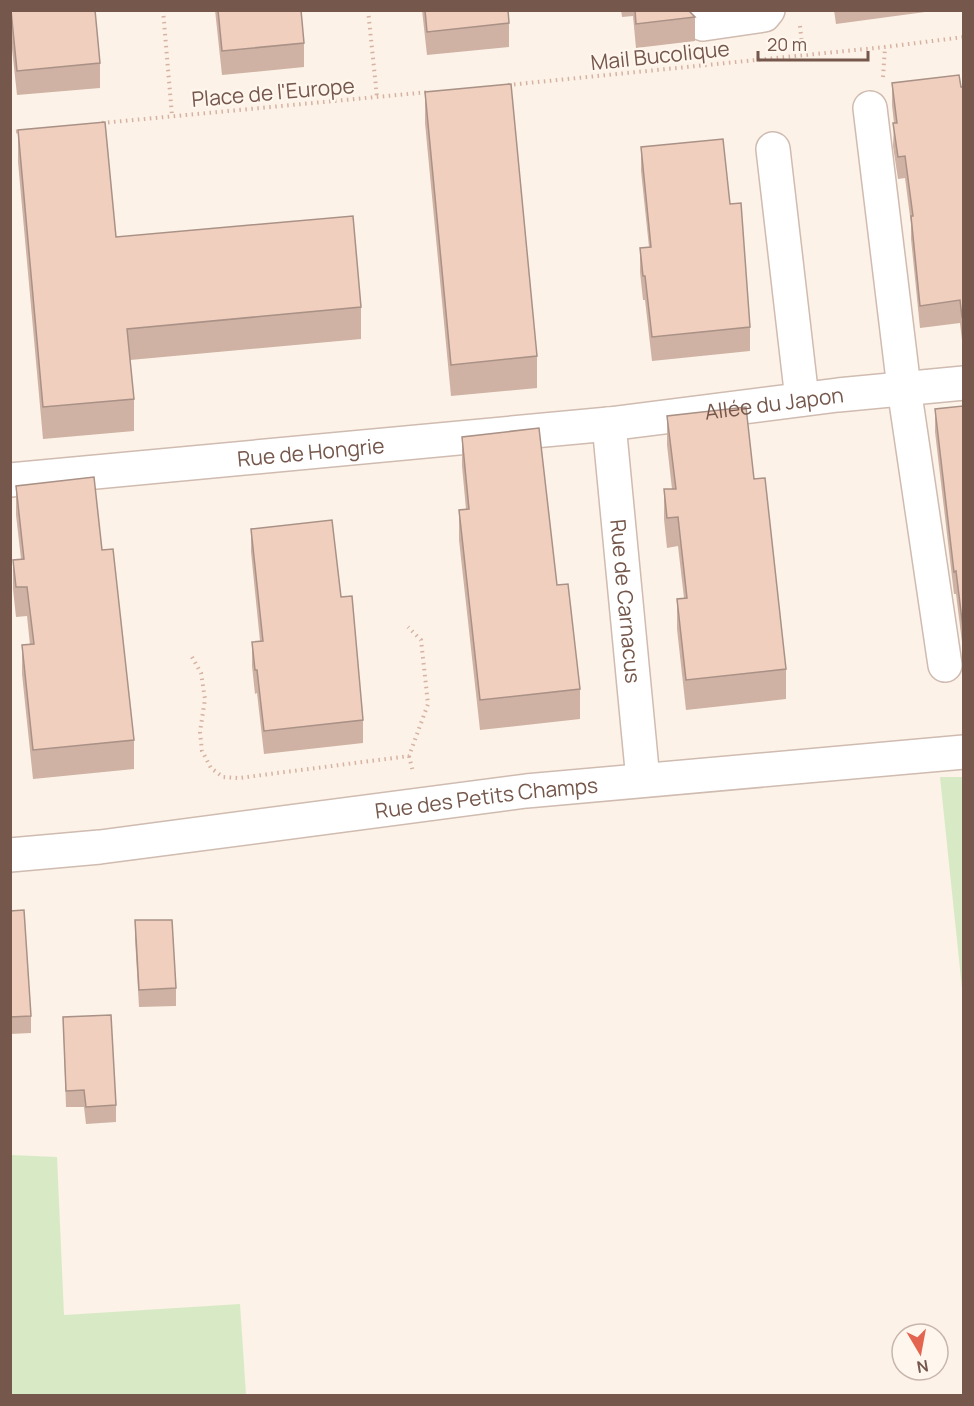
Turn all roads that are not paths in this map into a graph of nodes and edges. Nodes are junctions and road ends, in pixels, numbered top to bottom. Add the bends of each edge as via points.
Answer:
1 (768, 10) edge
2 (703, 24) dead end
3 (870, 108) dead end
4 (773, 149) dead end
5 (963, 383) edge
6 (904, 388) junction
7 (802, 399) junction
8 (609, 424) junction
9 (10, 480) edge
10 (945, 665) dead end
11 (963, 752) edge
12 (643, 780) junction
13 (10, 855) edge

1 - 2 street via 764,15
3 - 6 street
4 - 7 street
5 - 6 street, Allée du Japon
6 - 7 street, Allée du Japon
6 - 10 street
7 - 8 street, Allée du Japon
8 - 9 street, Rue de Hongrie
8 - 12 street, Rue de Carnacus
11 - 12 street, Rue des Petits Champs
12 - 13 street, Rue des Petits Champs

